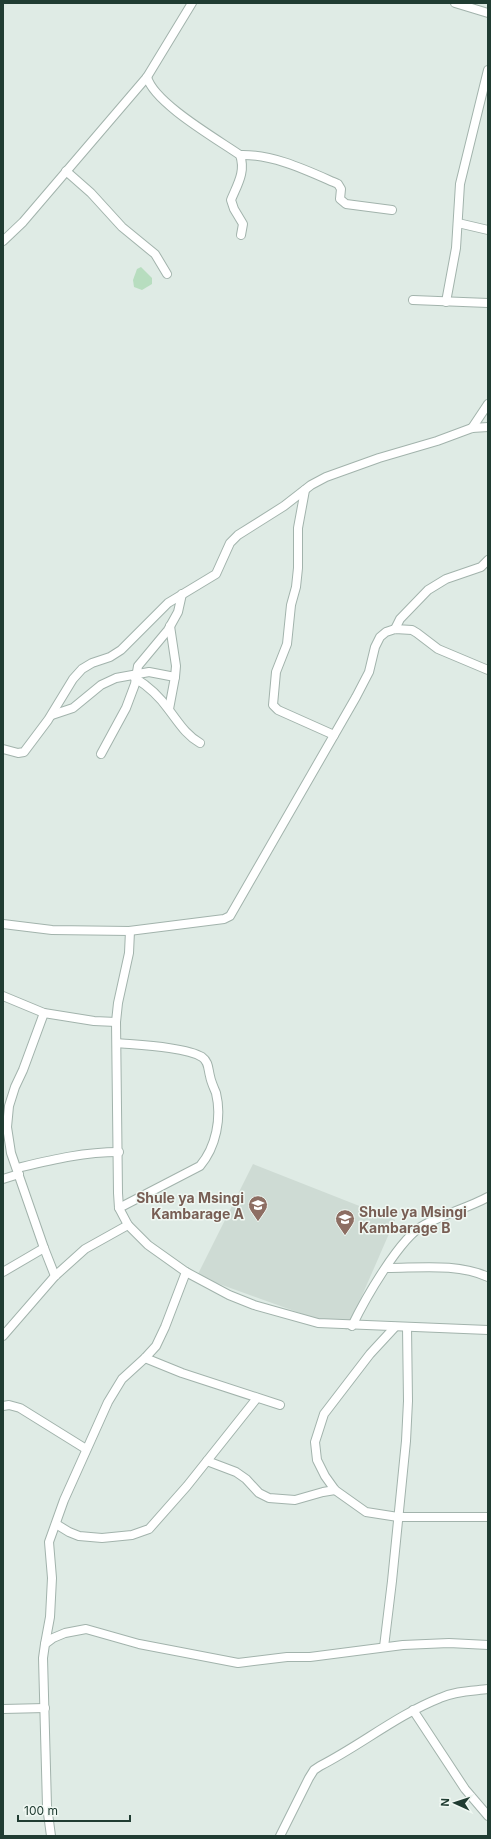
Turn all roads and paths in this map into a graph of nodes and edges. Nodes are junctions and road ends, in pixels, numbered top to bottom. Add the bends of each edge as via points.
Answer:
1 (192, 3) edge
2 (455, 3) edge
3 (488, 13) edge
4 (488, 70) edge
5 (147, 77) junction
6 (240, 155) junction
7 (66, 171) junction
8 (392, 210) dead end
9 (458, 223) junction
10 (488, 230) edge
11 (241, 235) dead end
12 (3, 241) edge
13 (167, 274) dead end
14 (413, 300) dead end
15 (446, 302) junction
16 (488, 303) edge
17 (488, 404) edge
18 (488, 427) edge
19 (472, 428) junction
20 (304, 490) junction
21 (488, 560) edge
22 (182, 594) junction
23 (170, 626) junction
24 (395, 629) junction
25 (488, 670) edge
26 (136, 676) junction
27 (175, 677) junction
28 (168, 708) junction
29 (52, 714) junction
30 (334, 735) junction
31 (200, 743) dead end
32 (3, 749) edge
33 (101, 754) dead end
34 (3, 924) edge
35 (129, 931) junction
36 (3, 996) edge
37 (44, 1013) junction
38 (116, 1022) junction
39 (118, 1043) junction
40 (5, 1127) edge
41 (119, 1152) junction
42 (18, 1171) junction
43 (3, 1179) edge
44 (488, 1197) edge
45 (120, 1208) junction
46 (128, 1225) junction
47 (44, 1248) junction
48 (386, 1268) junction
49 (3, 1272) edge
50 (186, 1272) junction
51 (55, 1276) junction
52 (488, 1277) edge
53 (352, 1326) junction
54 (396, 1327) junction
55 (407, 1327) junction
56 (488, 1330) edge
57 (3, 1336) edge
58 (145, 1358) junction
59 (257, 1398) junction
60 (280, 1405) dead end
61 (3, 1406) edge
62 (86, 1449) junction
63 (207, 1461) junction
64 (336, 1490) junction
65 (398, 1517) junction
66 (488, 1517) edge
67 (56, 1524) junction
68 (45, 1644) junction
69 (488, 1644) edge
70 (384, 1647) junction
71 (488, 1689) edge
72 (45, 1708) junction
73 (3, 1709) edge
74 (413, 1710) junction
75 (488, 1816) edge
76 (51, 1836) edge
77 (280, 1836) edge

1 - 5 street
2 - 3 street
4 - 9 street via 460,184
5 - 6 street via 151,88 163,100
5 - 7 street
6 - 8 street via 252,154 270,158 338,184 341,189 340,199 346,204
6 - 11 street via 243,168 231,200 243,224
7 - 12 street via 23,222
7 - 13 street via 91,193 122,227 155,254
9 - 10 street
9 - 15 street
14 - 15 street
15 - 16 street
17 - 19 street
18 - 19 street
19 - 20 street via 326,477
20 - 22 street via 238,535 230,543 216,574
20 - 30 street via 298,528 296,587 291,605 287,644 276,672 273,705 278,710
21 - 24 street via 481,567 446,579 428,590 400,619
22 - 23 street via 178,612
22 - 29 street via 168,603 121,650 82,669
23 - 26 street via 140,662
23 - 27 street via 176,666
24 - 25 street via 417,633 438,649
24 - 30 street via 380,637 369,672
26 - 27 street via 149,672
26 - 28 street
26 - 29 street via 109,680 73,708
26 - 33 street via 126,708
27 - 28 street
28 - 31 street via 183,730
29 - 32 street via 24,752
30 - 35 street via 230,916 224,919
34 - 35 street via 52,930
35 - 38 street via 129,953
36 - 37 street
37 - 38 street
37 - 40 street via 15,1087
38 - 39 street
39 - 41 street
39 - 45 street via 187,1052 204,1058 216,1093 218,1116 212,1147 200,1166
40 - 42 street
41 - 42 street via 94,1152 70,1156
41 - 45 street
42 - 43 street
42 - 47 street
44 - 48 street via 423,1225 409,1235
45 - 46 street
46 - 50 street via 148,1245
46 - 51 street via 85,1249
47 - 49 street
47 - 51 street
48 - 52 street via 456,1268
48 - 53 street
50 - 53 street via 254,1305 318,1323
50 - 58 street via 156,1346
51 - 57 street
53 - 54 street
54 - 55 street
54 - 64 street via 370,1354 324,1414 318,1430 315,1442 317,1460
55 - 56 street
55 - 65 street via 408,1407
58 - 59 street
58 - 62 street via 129,1372 114,1391
59 - 60 street
59 - 63 street
61 - 62 street via 20,1408
62 - 67 street
63 - 64 street via 236,1472 259,1493 269,1498 295,1500
63 - 67 street via 175,1501 149,1529 143,1532 119,1537 87,1537 69,1532
64 - 65 street via 366,1512
65 - 66 street
65 - 70 street
67 - 68 street via 49,1542 52,1578 50,1617
68 - 70 street via 64,1633 86,1629 139,1644 238,1663
68 - 72 street
69 - 70 street via 449,1643
71 - 74 street via 441,1697
72 - 73 street
72 - 76 street via 47,1806
74 - 75 street via 465,1789
74 - 77 street via 314,1770

